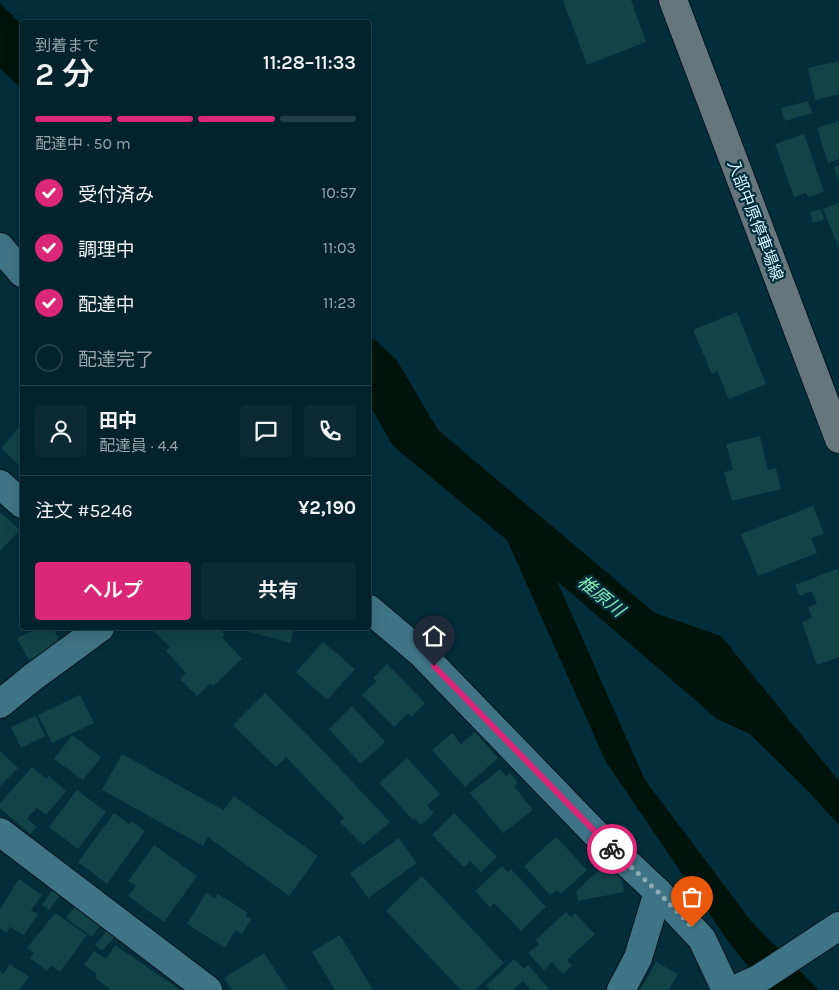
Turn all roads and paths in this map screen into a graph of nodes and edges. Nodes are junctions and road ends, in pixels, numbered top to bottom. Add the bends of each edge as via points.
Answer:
1 (674, 0) edge
2 (0, 247) edge
3 (20, 271) edge
4 (839, 439) edge
5 (0, 484) edge
6 (20, 502) edge
7 (371, 611) edge
8 (97, 630) edge
9 (0, 704) edge
10 (0, 832) edge
11 (658, 892) junction
12 (839, 926) edge
13 (208, 990) edge
14 (621, 990) edge
15 (726, 990) edge
16 (734, 990) edge

1 - 4 main road, 入部中原停車場線
2 - 3 street
5 - 6 street
7 - 11 street via 421,652 595,833
8 - 9 street
10 - 13 street
11 - 14 street via 638,958
11 - 15 street via 702,939
12 - 16 street via 760,978

